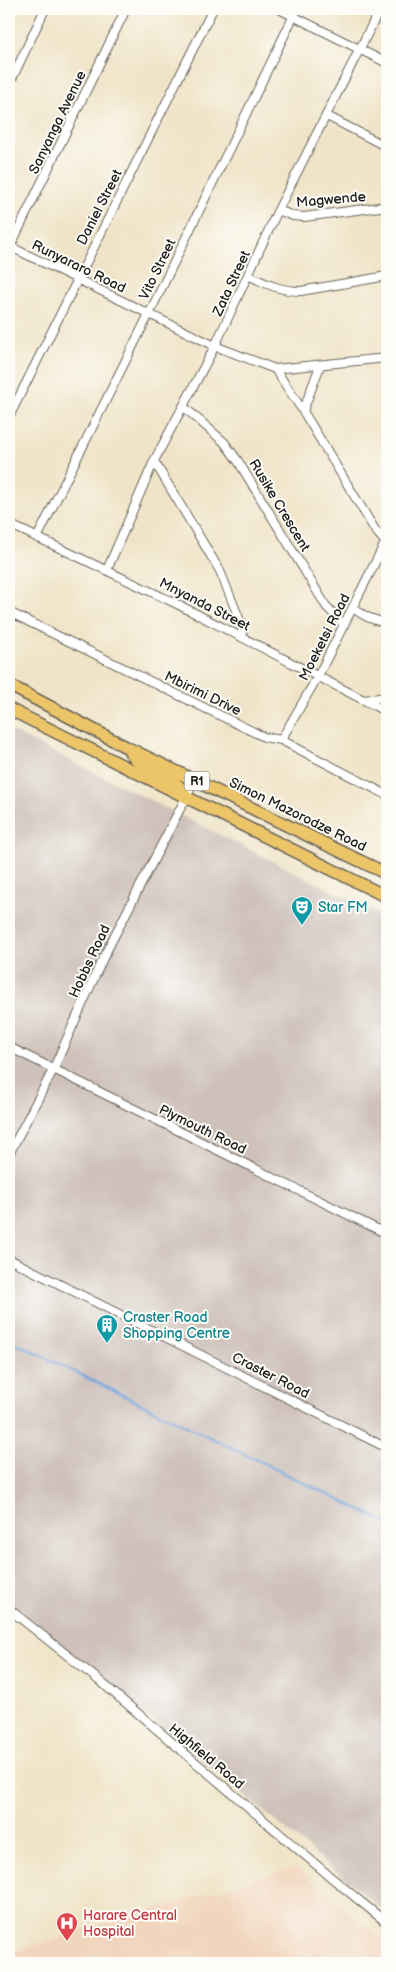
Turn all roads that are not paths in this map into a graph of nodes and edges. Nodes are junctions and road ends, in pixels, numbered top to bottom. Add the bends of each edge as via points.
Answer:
1 (45, 9) edge
2 (126, 9) edge
3 (212, 9) edge
4 (279, 9) edge
5 (380, 9) edge
6 (295, 12) edge
7 (360, 49) junction
8 (387, 63) edge
9 (9, 85) edge
10 (327, 116) junction
11 (387, 147) edge
12 (387, 206) edge
13 (278, 210) junction
14 (9, 246) edge
15 (248, 275) junction
16 (387, 276) edge
17 (77, 280) junction
18 (149, 314) junction
19 (215, 346) junction
20 (387, 358) edge
21 (320, 366) junction
22 (275, 369) junction
23 (184, 408) junction
24 (303, 411) junction
25 (9, 417) edge
26 (154, 461) junction
27 (9, 524) edge
28 (37, 538) junction
29 (386, 544) edge
30 (107, 570) junction
31 (353, 608) junction
32 (9, 612) edge
33 (387, 622) edge
34 (344, 625) junction
35 (242, 637) junction
36 (318, 676) junction
37 (9, 685) edge
38 (387, 698) edge
39 (364, 700) junction
40 (9, 709) edge
41 (387, 712) edge
42 (281, 740) junction
43 (126, 747) junction
44 (195, 780) junction
45 (387, 795) edge
46 (186, 797) junction
47 (387, 874) edge
48 (387, 897) edge
49 (9, 1047) edge
50 (53, 1070) junction
51 (9, 1154) edge
52 (387, 1234) edge
53 (9, 1259) edge
54 (387, 1448) edge
55 (9, 1609) edge
56 (387, 1923) edge

1 - 9 street
2 - 14 street, Sanyanga Avenue
3 - 17 street, Daniel Street
4 - 6 street
5 - 7 street, Zata Street
6 - 7 street
6 - 18 street, Vito Street
7 - 8 street
7 - 10 street, Zata Street
10 - 11 street
10 - 13 street, Zata Street
12 - 13 street, Magwende via 304,217
13 - 15 street, Zata Street
14 - 17 street, Runyararo Road
15 - 16 street via 288,291
15 - 19 street, Zata Street
17 - 18 street, Runyararo Road
17 - 25 street, Daniel Street
18 - 19 street, Runyararo Road
18 - 28 street, Vito Street
19 - 22 street, Runyararo Road
19 - 23 street, Zata Street
20 - 21 street
21 - 22 street
21 - 24 street
22 - 24 street
23 - 26 street, Zata Street
23 - 34 street, Rusike Crescent via 224,442 326,606
24 - 29 street
26 - 30 street, Zata Street
26 - 35 street via 220,571 243,628
27 - 28 street, Mnyanda Street
28 - 30 street, Mnyanda Street
29 - 31 street, Moeketsi Road
30 - 35 street, Mnyanda Street
31 - 33 street via 366,618
31 - 34 street, Moeketsi Road
32 - 42 street, Mbirimi Drive via 264,737
34 - 36 street, Moeketsi Road
35 - 36 street, Mnyanda Street
36 - 39 street, Mnyanda Street
36 - 42 street, Moeketsi Road
37 - 43 highway, Simon Mazorodze Road / R1
38 - 39 street
39 - 41 street, Mnyanda Street
40 - 46 highway, R1
42 - 45 street, Mbirimi Drive
43 - 44 highway, Simon Mazorodze Road / R1
43 - 46 highway via 145,767 176,782
44 - 46 street, Hobbs Road
44 - 47 highway, Simon Mazorodze Road / R1
46 - 48 highway, R1
46 - 50 street, Hobbs Road via 103,958
49 - 50 street, Plymouth Road
50 - 51 street, Hobbs Road
50 - 52 street, Plymouth Road
53 - 54 street, Craster Road
55 - 56 street, Highfield Road

